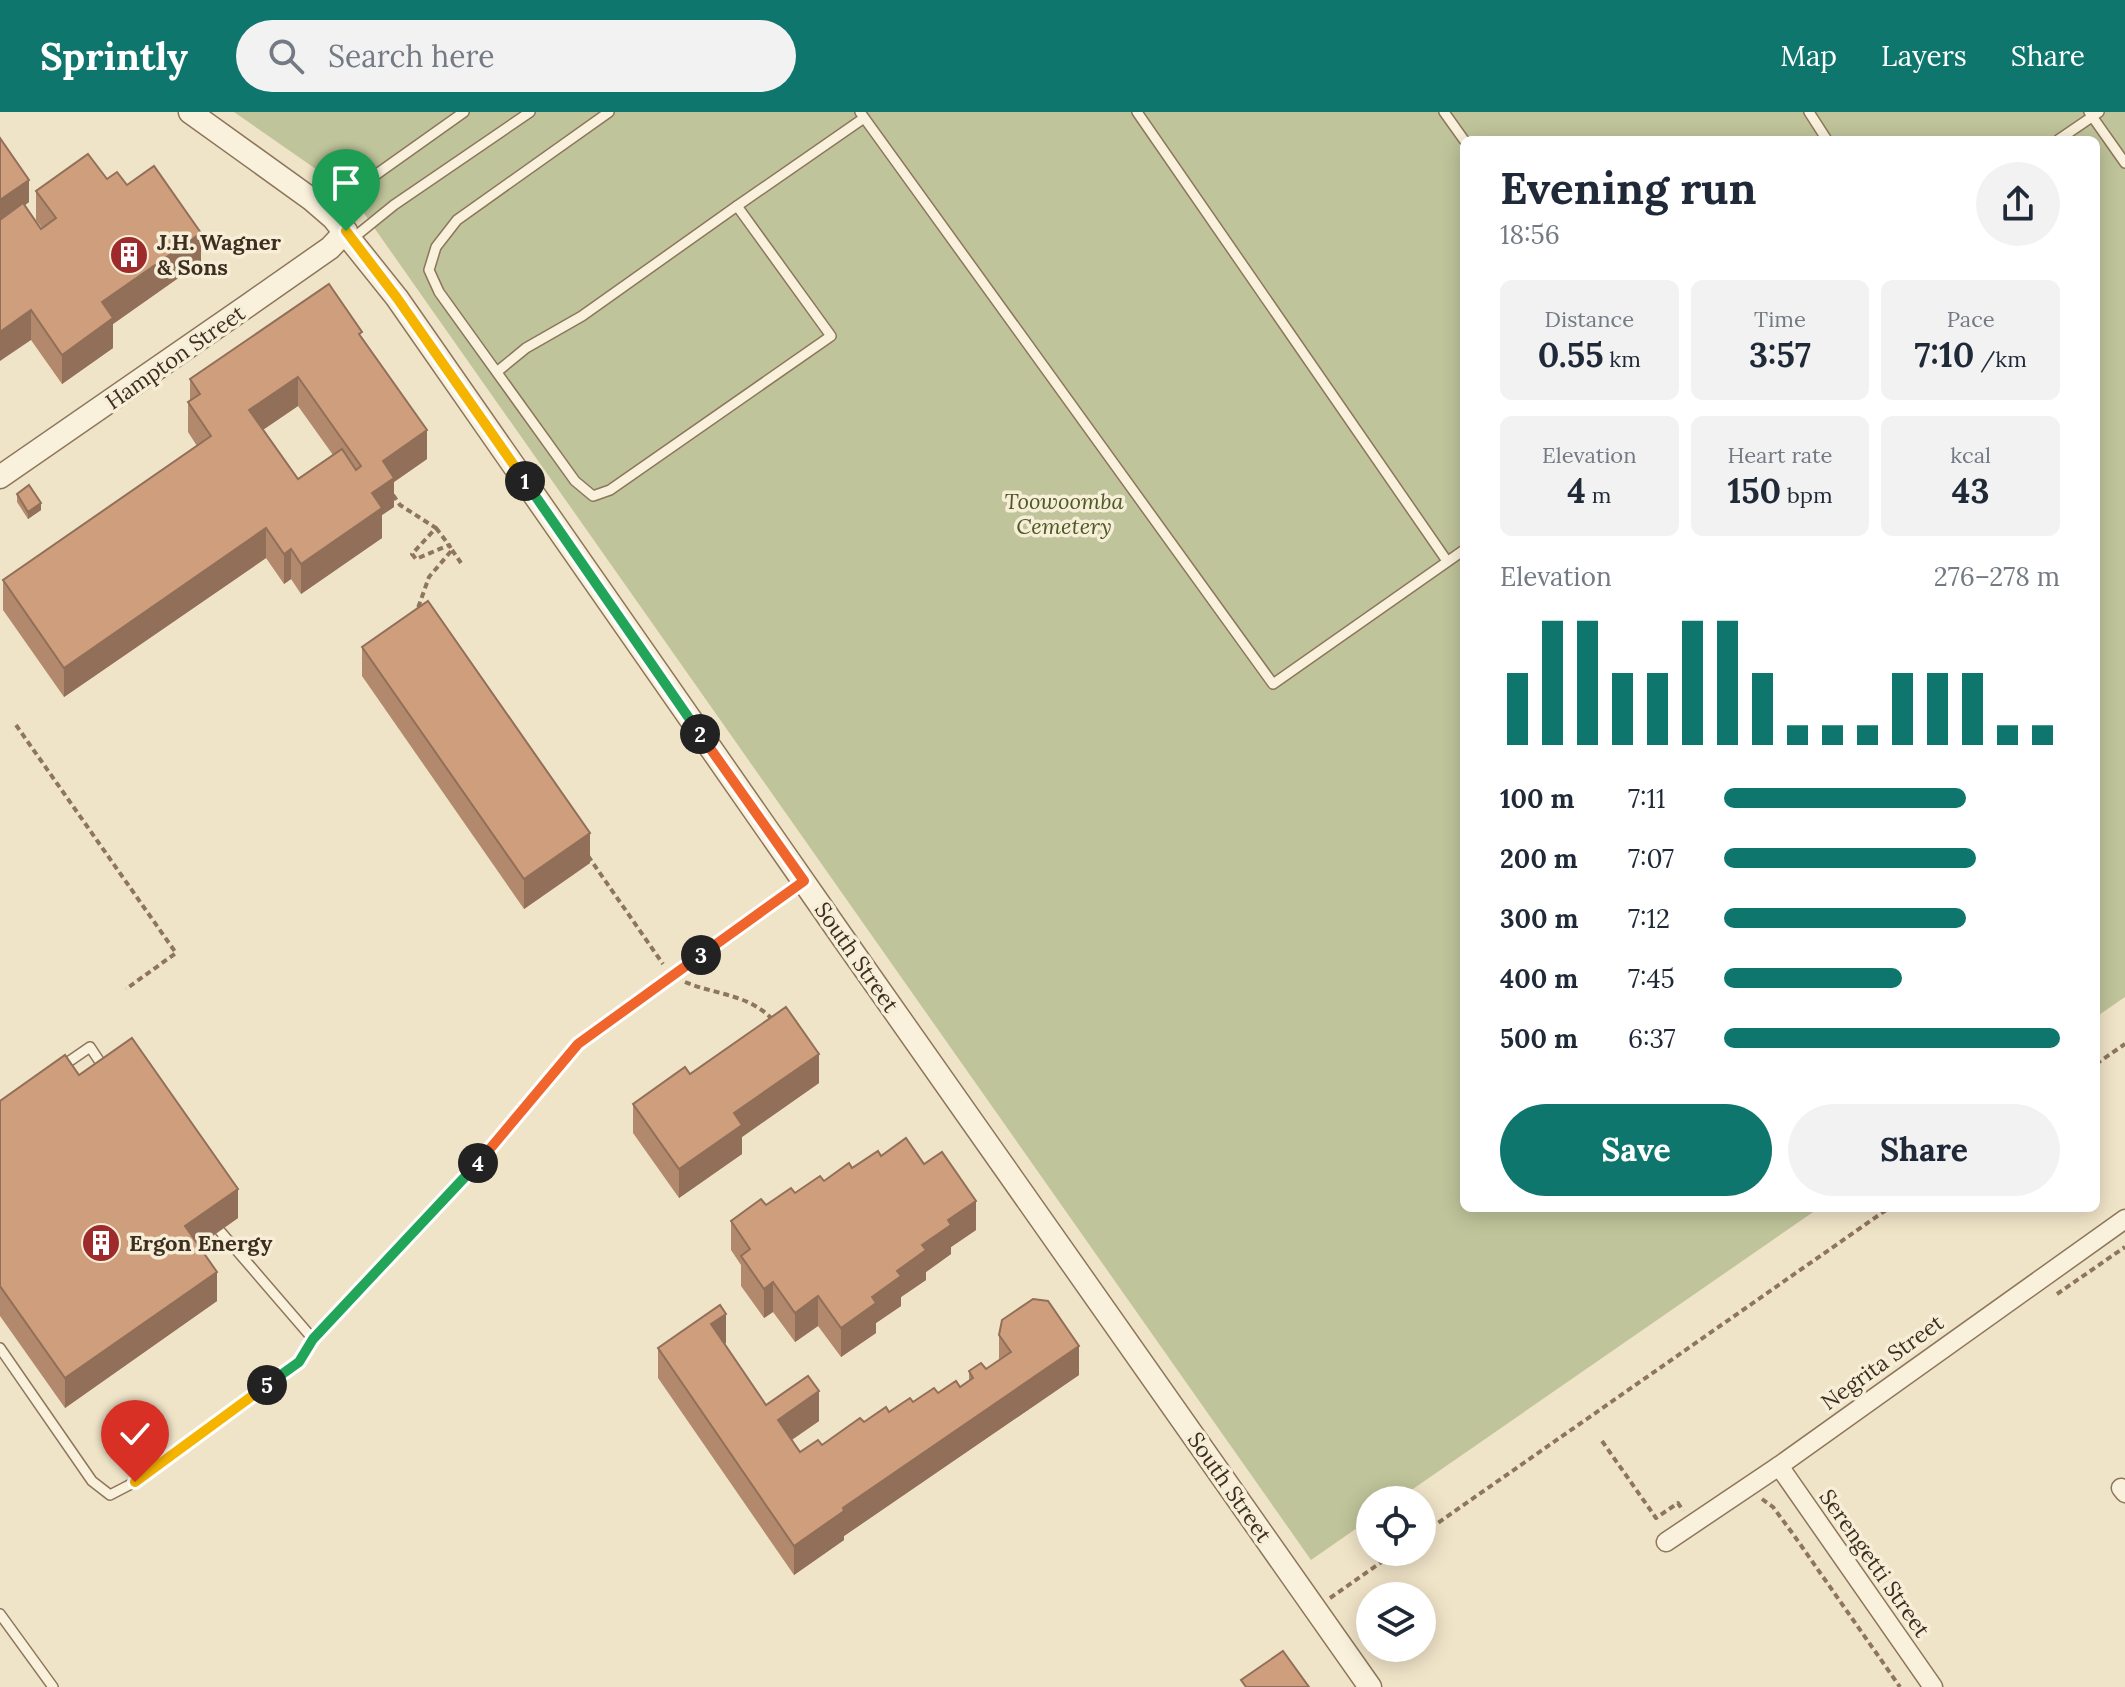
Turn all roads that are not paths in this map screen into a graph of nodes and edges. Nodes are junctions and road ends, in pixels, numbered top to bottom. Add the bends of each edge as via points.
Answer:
1 (190, 112) edge
2 (464, 112) edge
3 (530, 112) edge
4 (609, 112) edge
5 (1137, 112) edge
6 (1444, 112) edge
7 (1809, 112) edge
8 (2093, 114) edge
9 (862, 115) edge
10 (1461, 136) edge
11 (1824, 136) edge
12 (2063, 136) edge
13 (2125, 163) edge
14 (737, 206) junction
15 (344, 229) junction
16 (498, 371) junction
17 (0, 477) edge
18 (1460, 553) edge
19 (1447, 561) junction
20 (804, 881) junction
21 (51, 1073) edge
22 (113, 1081) edge
23 (2125, 1219) edge
24 (220, 1231) dead end
25 (313, 1339) junction
26 (0, 1348) edge
27 (1784, 1473) junction
28 (1666, 1542) dead end
29 (0, 1614) edge
30 (53, 1687) edge
31 (1370, 1687) edge
32 (1933, 1687) edge

1 - 15 street, South Street
2 - 15 lane via 374,176
3 - 15 lane via 394,205
4 - 16 lane via 457,220 436,247 429,270 439,292
5 - 19 lane
6 - 10 lane
7 - 11 lane
8 - 12 lane
8 - 13 lane
9 - 14 lane
9 - 19 lane via 1273,684
14 - 16 lane
14 - 16 lane via 831,336 610,490 593,496 575,481
15 - 17 street, Hampton Street via 330,248
15 - 20 street, South Street
18 - 19 lane
20 - 25 lane via 578,1044 477,1164
20 - 31 street, South Street
21 - 22 lane via 90,1047
23 - 27 street, Negrita Street
24 - 25 lane
25 - 26 lane via 299,1362 110,1495 92,1481
27 - 28 street, Negrita Street
27 - 32 street, Serengetti Street
29 - 30 lane

